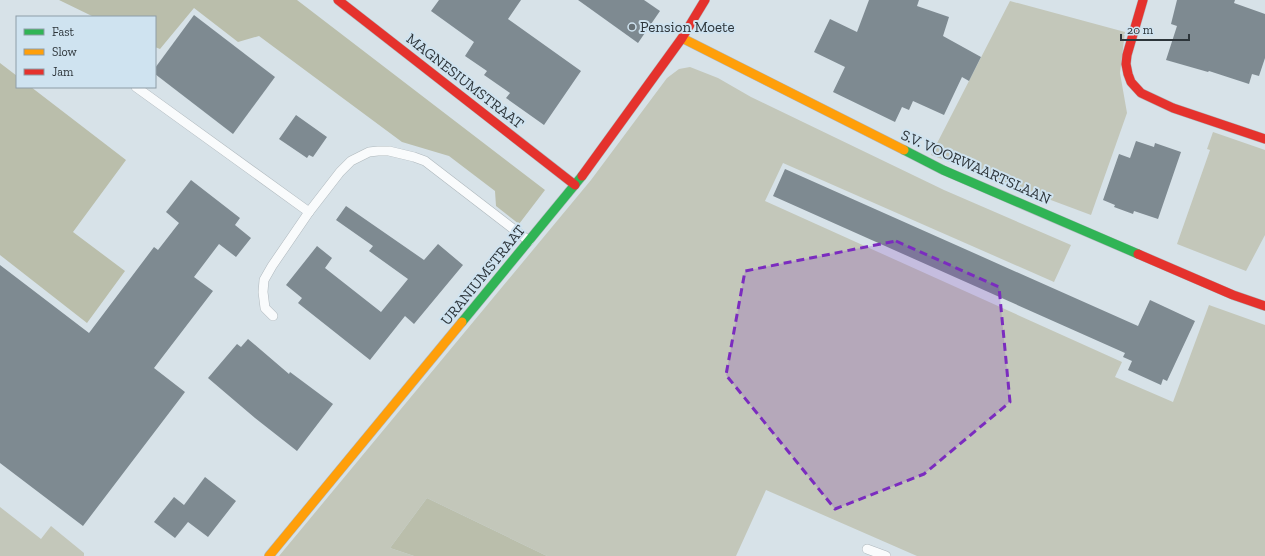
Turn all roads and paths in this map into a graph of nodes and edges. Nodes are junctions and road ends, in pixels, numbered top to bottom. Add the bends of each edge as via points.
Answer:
1 (338, 0) edge
2 (705, 0) edge
3 (1143, 0) edge
4 (682, 38) junction
5 (137, 88) edge
6 (1265, 139) edge
7 (574, 185) junction
8 (309, 212) junction
9 (529, 241) junction
10 (1265, 306) edge
11 (272, 316) dead end
12 (868, 549) dead end
13 (269, 556) edge
14 (886, 556) edge

1 - 7 street, MAGNESIUMSTRAAT
2 - 4 street, URANIUMSTRAAT
3 - 6 street via 1127,55 1126,64 1131,82 1141,93 1173,108
4 - 7 street, URANIUMSTRAAT
4 - 10 street, S.V. VOORWAARTSLAAN via 943,170 1233,295
5 - 8 lane
7 - 9 street, URANIUMSTRAAT
8 - 9 lane via 351,161 369,152 388,151 425,161
8 - 11 lane via 264,280 265,308
9 - 13 street, URANIUMSTRAAT
12 - 14 lane

